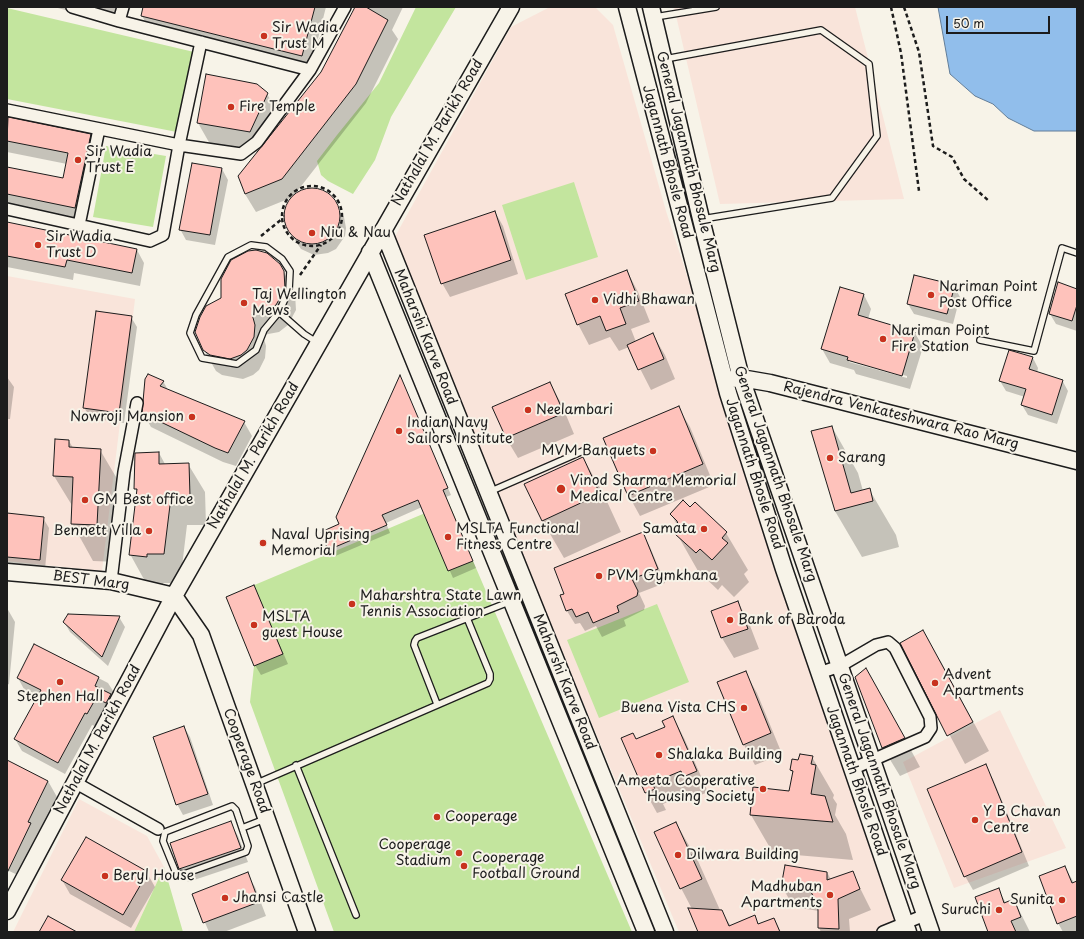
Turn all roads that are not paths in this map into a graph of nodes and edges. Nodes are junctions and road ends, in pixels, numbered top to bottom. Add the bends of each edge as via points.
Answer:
1 (72, 7) edge
2 (123, 7) edge
3 (345, 7) edge
4 (511, 7) edge
5 (716, 7) edge
6 (626, 8) edge
7 (692, 9) edge
8 (652, 12) edge
9 (119, 21) junction
10 (201, 42) junction
11 (663, 59) junction
12 (310, 70) junction
13 (7, 110) edge
14 (99, 129) junction
15 (179, 145) junction
16 (7, 209) edge
17 (701, 219) junction
18 (79, 225) junction
19 (383, 230) junction
20 (370, 252) junction
21 (1077, 253) edge
22 (279, 312) junction
23 (980, 340) dead end
24 (318, 343) junction
25 (741, 378) junction
26 (724, 379) junction
27 (137, 404) dead end
28 (583, 451) dead end
29 (1077, 461) edge
30 (487, 493) junction
31 (7, 572) edge
32 (110, 581) junction
33 (174, 596) junction
34 (512, 601) junction
35 (467, 618) junction
36 (840, 666) junction
37 (819, 673) junction
38 (437, 704) junction
39 (872, 761) junction
40 (296, 765) junction
41 (852, 769) junction
42 (76, 783) junction
43 (255, 784) junction
44 (267, 818) junction
45 (158, 828) dead end
46 (242, 828) junction
47 (7, 911) edge
48 (356, 915) dead end
49 (925, 915) junction
50 (906, 928) edge
51 (307, 932) edge
52 (646, 932) edge
53 (665, 932) edge
54 (883, 932) edge
55 (931, 932) edge

1 - 9 street
2 - 9 street
3 - 12 street
4 - 19 street, Nathalal M. Parikh Road
5 - 7 lane
6 - 26 street, Jagannath Bhosle Road
7 - 8 lane
8 - 11 street, General Jagannath Bhosale Marg
9 - 10 street
10 - 12 street
10 - 15 street
11 - 17 street, General Jagannath Bhosale Marg
11 - 17 lane via 821,30 869,64 877,136 832,198
12 - 15 street via 257,142 241,154
13 - 14 street
14 - 15 street
14 - 18 street
15 - 18 street via 163,235 150,241
16 - 18 street
17 - 25 street, General Jagannath Bhosale Marg
19 - 20 street, Nathalal M. Parikh Road
19 - 30 street, Maharshi Karve Road
20 - 24 street, Nathalal M. Parikh Road
20 - 34 street, Maharshi Karve Road
21 - 23 lane via 1062,248 1034,351
22 - 22 lane via 289,290 290,271 282,260 266,247 251,245 228,257 196,315 190,332 202,358 237,364 256,350 264,330
22 - 24 lane
24 - 33 street, Nathalal M. Parikh Road
25 - 26 street, Rajendra Venkateshwara Rao Marg
25 - 29 street, Rajendra Venkateshwara Rao Marg via 770,383
25 - 36 street, General Jagannath Bhosale Marg
26 - 37 street, Jagannath Bhosle Road
27 - 32 street via 124,472
28 - 30 lane
30 - 53 street, Maharshi Karve Road
31 - 32 street, BEST Marg
32 - 33 street, BEST Marg
33 - 42 street, Nathalal M. Parikh Road
33 - 43 street, Cooperage Road via 201,635
34 - 35 lane
34 - 52 street, Maharshi Karve Road
35 - 38 lane via 490,679 488,683
35 - 38 lane via 415,641 414,645
36 - 37 street
36 - 39 street, General Jagannath Bhosale Marg
36 - 39 street via 876,645 888,642 895,648 930,717 931,728 925,737
37 - 41 street, Jagannath Bhosle Road
38 - 40 lane
39 - 41 street
39 - 49 street, General Jagannath Bhosale Marg
40 - 43 lane
40 - 48 lane
41 - 50 street, Jagannath Bhosle Road
42 - 45 street
42 - 47 street, Nathalal M. Parikh Road
43 - 44 street, Cooperage Road
44 - 46 lane
44 - 51 street, Cooperage Road
46 - 46 lane via 248,846 246,852 184,874 176,874 163,841 166,832 232,806
49 - 50 street
49 - 55 street, General Jagannath Bhosale Marg
50 - 54 street

